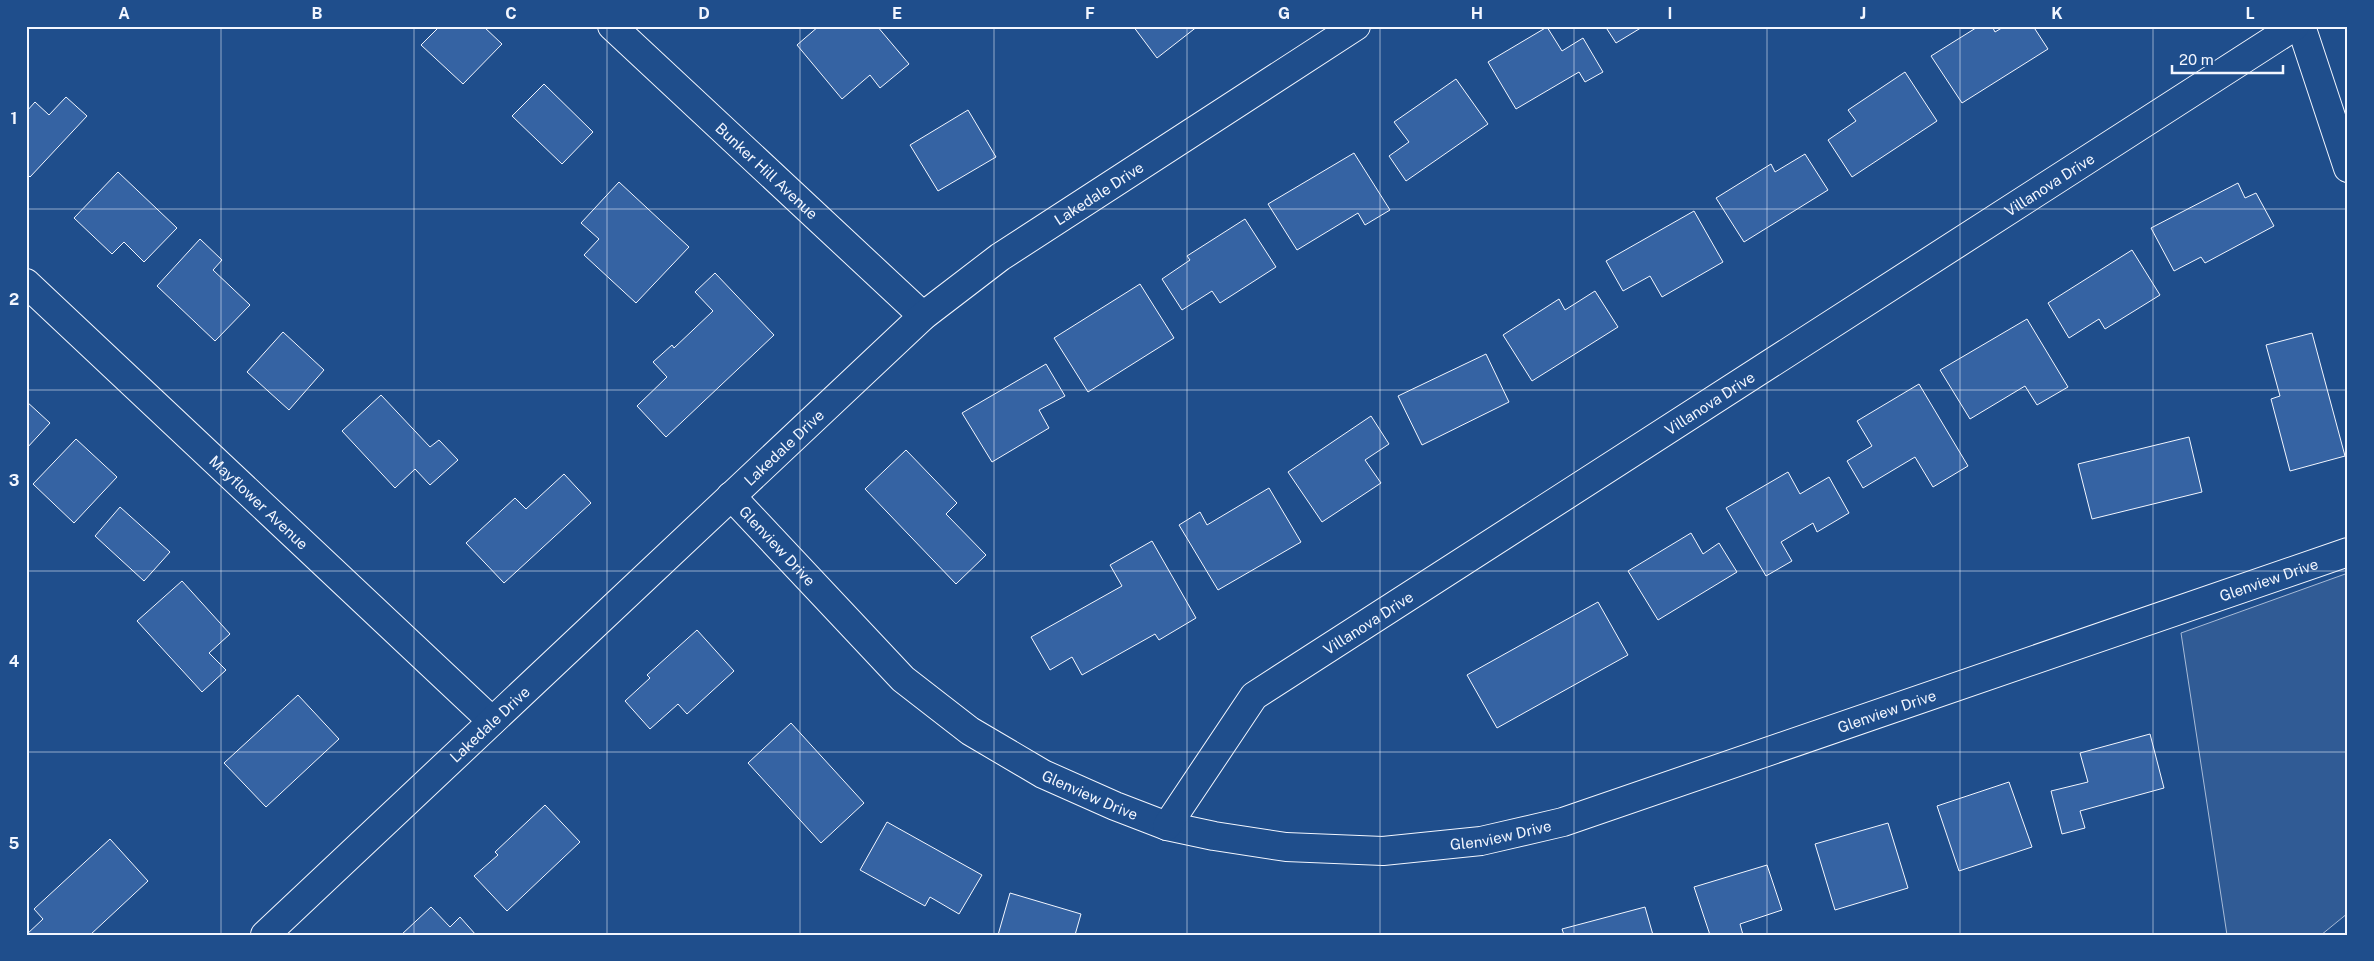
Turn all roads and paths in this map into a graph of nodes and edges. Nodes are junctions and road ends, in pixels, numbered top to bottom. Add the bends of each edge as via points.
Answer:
1 (612, 26) edge
2 (1356, 26) edge
3 (2295, 26) edge
4 (2301, 26) edge
5 (2348, 168) edge
6 (26, 283) edge
7 (923, 316) junction
8 (730, 496) junction
9 (2348, 552) edge
10 (492, 721) junction
11 (1167, 826) junction
12 (265, 935) edge

1 - 7 street, Bunker Hill Avenue
2 - 7 street, Lakedale Drive via 1000,257
3 - 11 street, Villanova Drive via 1254,696
4 - 5 street
6 - 10 street, Mayflower Avenue
7 - 8 street, Lakedale Drive
8 - 10 street, Lakedale Drive
8 - 11 street, Glenview Drive via 903,679 970,731 1043,774
9 - 11 street, Glenview Drive via 1563,822 1480,841 1384,851 1286,848
10 - 12 street, Lakedale Drive

